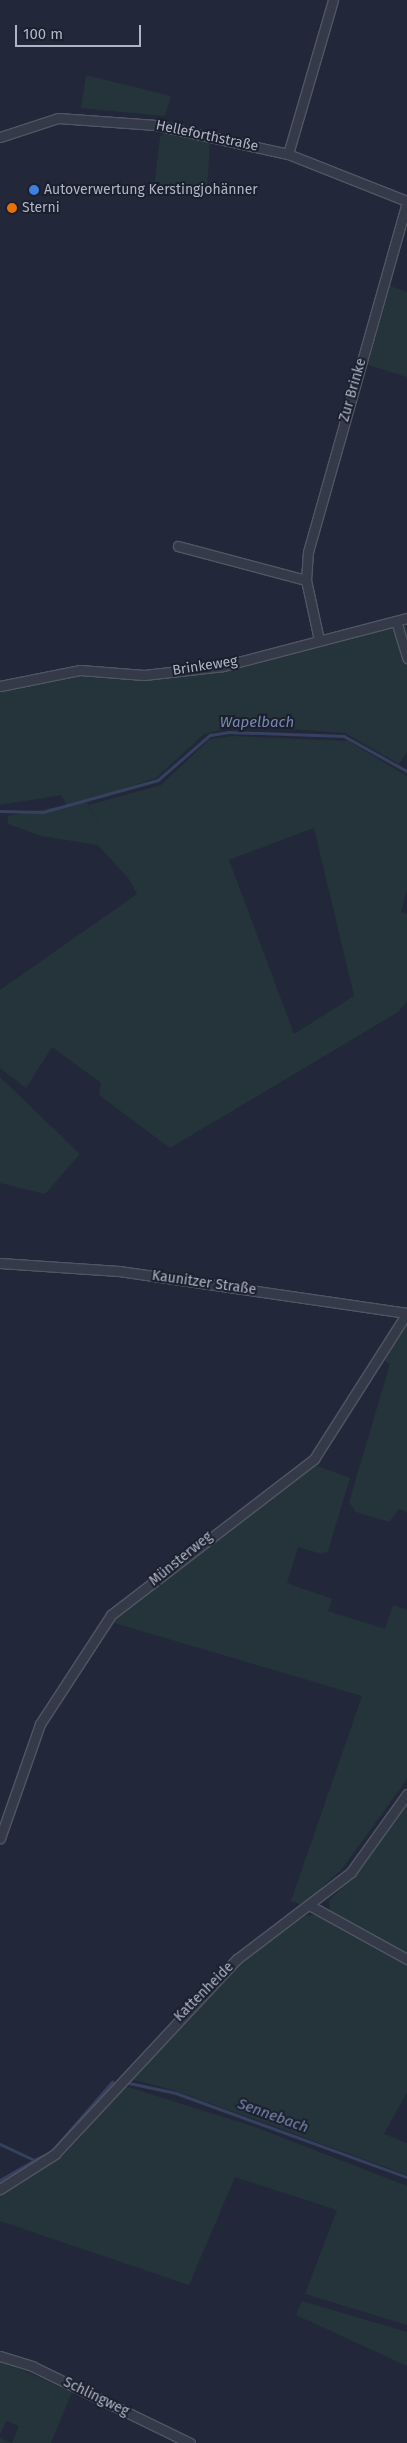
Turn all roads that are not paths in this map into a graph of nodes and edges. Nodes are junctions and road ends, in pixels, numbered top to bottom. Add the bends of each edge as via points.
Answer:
1 (333, 0) edge
2 (0, 137) edge
3 (288, 154) junction
4 (407, 201) edge
5 (178, 546) dead end
6 (306, 580) junction
7 (407, 618) edge
8 (396, 621) junction
9 (319, 640) junction
10 (407, 658) edge
11 (0, 686) edge
12 (0, 1263) edge
13 (407, 1312) edge
14 (407, 1794) edge
15 (0, 1838) edge
16 (311, 1906) junction
17 (407, 1959) edge
18 (0, 2189) edge
19 (0, 2356) edge
20 (190, 2443) edge

1 - 3 street
2 - 3 street, Helleforthstraße via 58,118 110,118 217,136
3 - 4 street, Helleforthstraße
4 - 6 street, Zur Brinke via 308,552
5 - 6 street
6 - 9 street, Zur Brinke
7 - 8 street, Brinkeweg
8 - 9 street, Brinkeweg
8 - 10 street
9 - 11 street, Brinkeweg via 223,666 144,675 80,670
12 - 13 street, Kaunitzer Straße via 119,1271
13 - 15 street, Münsterweg via 314,1459 118,1610 96,1635 40,1724
14 - 16 street, Kattenheide via 351,1872
16 - 17 street
16 - 18 street, Kattenheide via 230,1966 55,2154
19 - 20 street, Schlingweg via 32,2366

